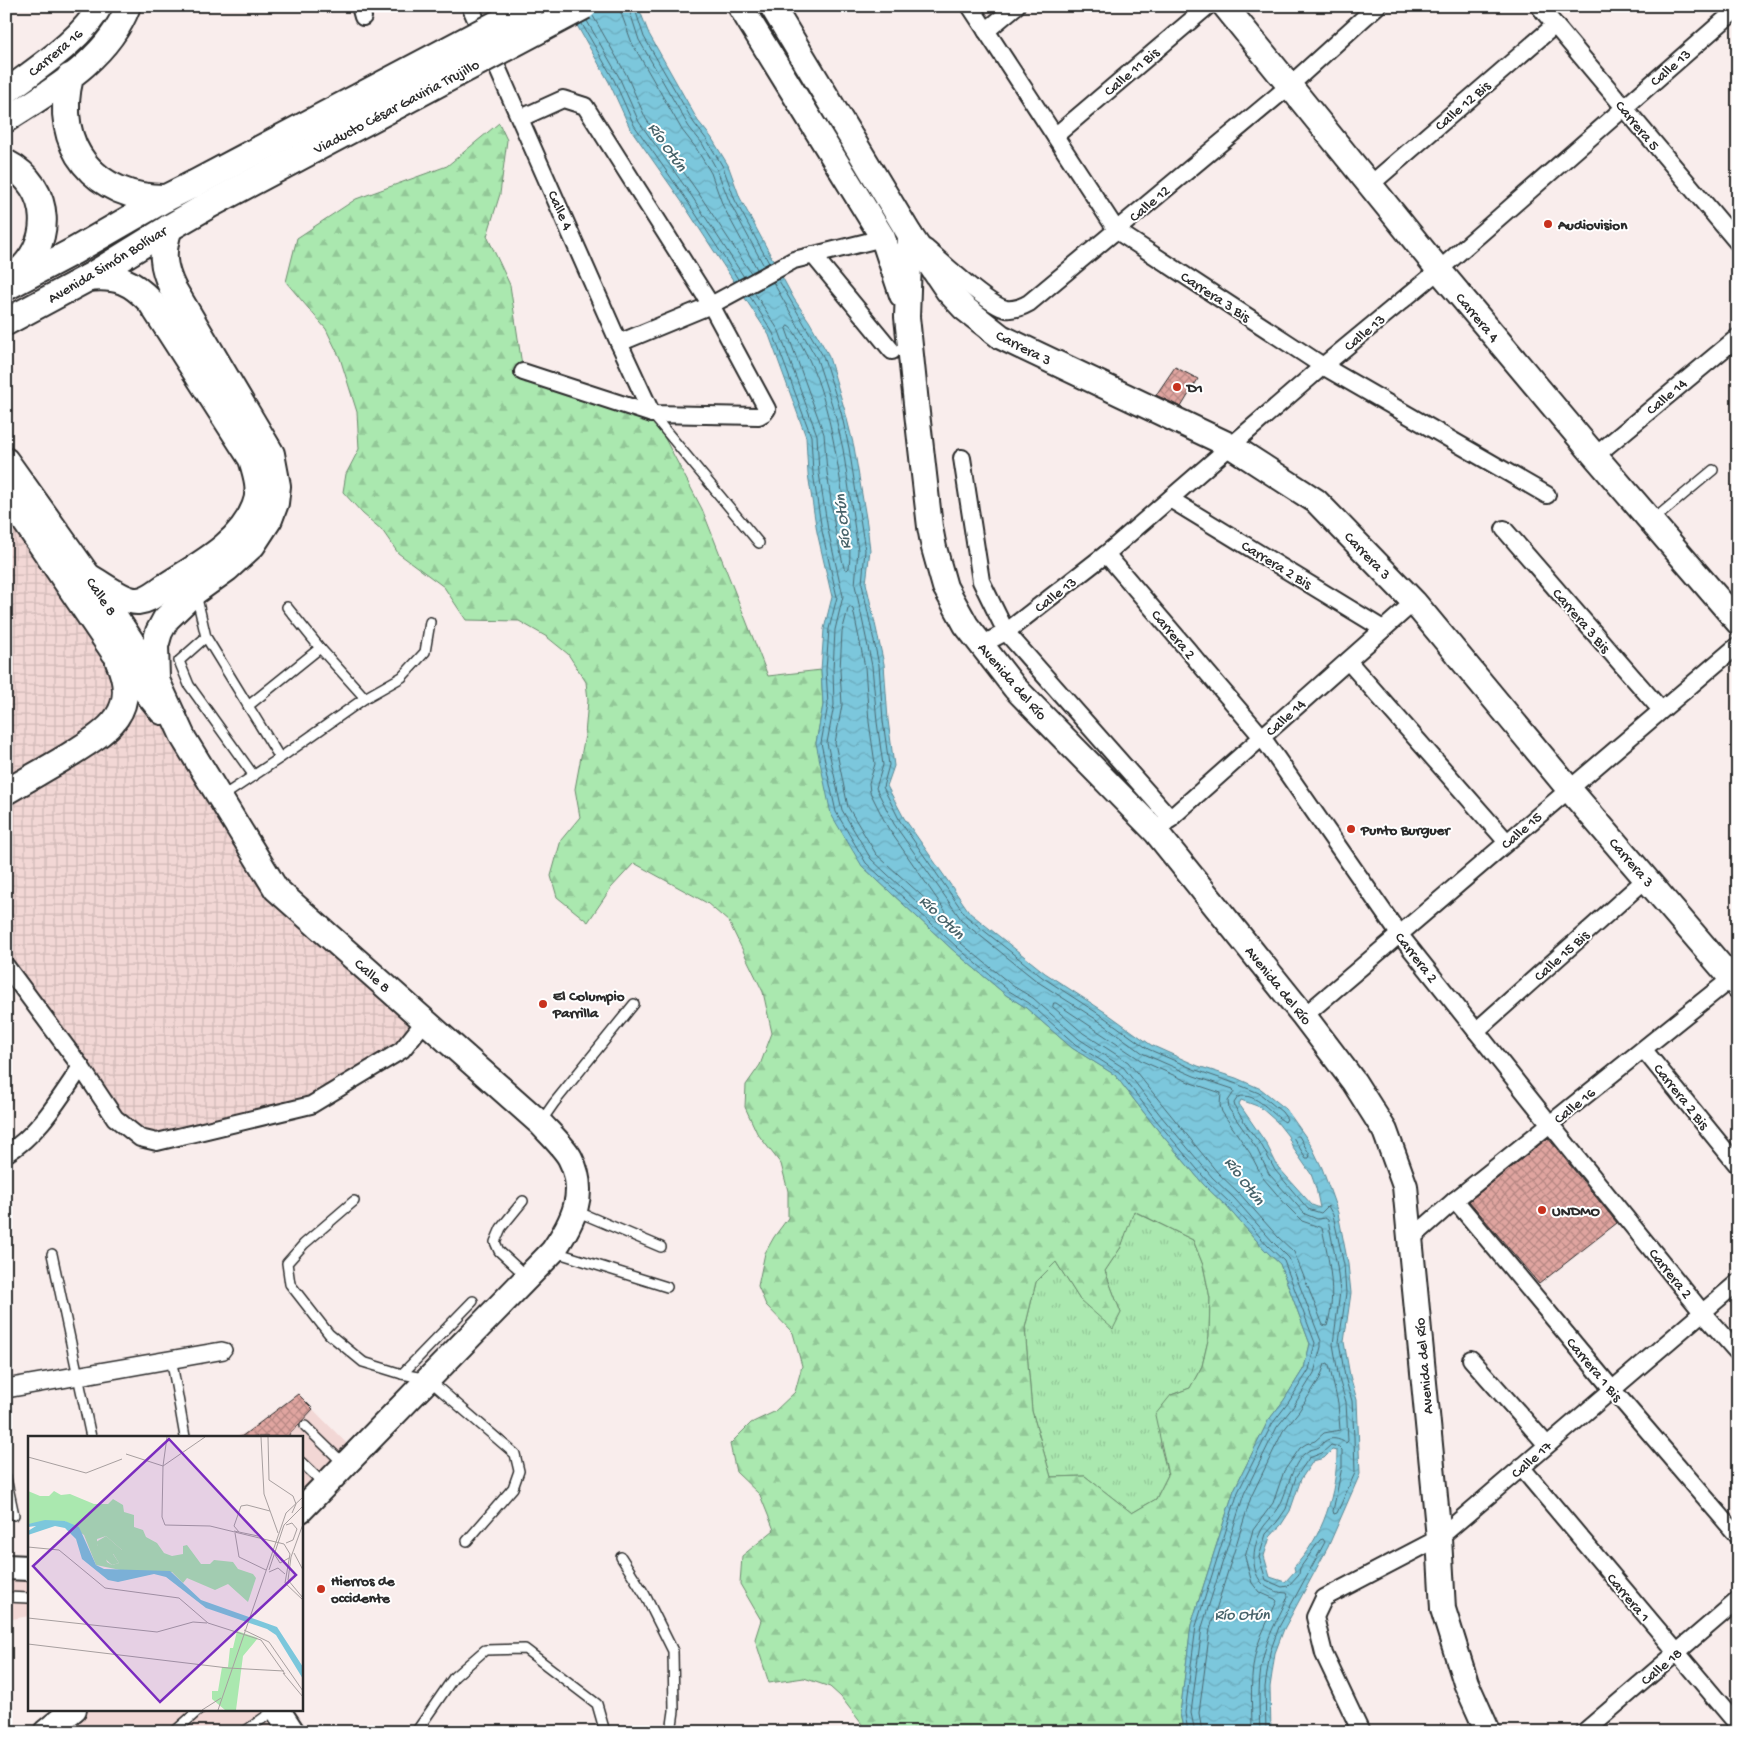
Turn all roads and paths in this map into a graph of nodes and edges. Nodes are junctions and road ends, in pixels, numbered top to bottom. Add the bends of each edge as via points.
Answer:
1 (128, 6) edge
2 (470, 6) edge
3 (532, 6) edge
4 (584, 6) edge
5 (740, 6) edge
6 (772, 6) edge
7 (970, 6) edge
8 (1016, 6) edge
9 (1208, 6) edge
10 (1225, 6) edge
11 (1377, 6) edge
12 (1539, 6) edge
13 (99, 7) edge
14 (1738, 8) edge
15 (1555, 25) junction
16 (986, 31) junction
17 (70, 77) junction
18 (1289, 86) junction
19 (6, 92) edge
20 (1623, 108) junction
21 (521, 118) junction
22 (6, 120) edge
23 (1055, 136) junction
24 (6, 163) edge
25 (194, 184) joint
26 (1370, 185) junction
27 (166, 198) junction
28 (207, 206) joint
29 (169, 228) junction
30 (1116, 230) junction
31 (910, 235) junction
32 (884, 238) junction
33 (1738, 243) edge
34 (813, 255) junction
35 (1438, 270) junction
36 (88, 278) junction
37 (6, 281) edge
38 (6, 288) edge
39 (711, 305) junction
40 (907, 316) junction
41 (6, 322) edge
42 (1738, 337) edge
43 (619, 343) junction
44 (892, 351) dead end
45 (1323, 366) junction
46 (523, 372) dead end
47 (652, 414) junction
48 (1231, 446) junction
49 (1595, 456) junction
50 (962, 458) dead end
51 (6, 460) edge
52 (1713, 470) dead end
53 (6, 494) edge
54 (1547, 495) dead end
55 (1170, 499) junction
56 (1652, 522) junction
57 (1504, 530) dead end
58 (759, 543) dead end
59 (1106, 554) junction
60 (90, 578) junction
61 (195, 591) junction
62 (1414, 602) junction
63 (287, 606) dead end
64 (430, 622) dead end
65 (1738, 622) edge
66 (1383, 629) junction
67 (1006, 632) junction
68 (206, 637) junction
69 (981, 645) junction
70 (1738, 645) edge
71 (320, 648) junction
72 (114, 653) junction
73 (1348, 661) junction
74 (156, 678) junction
75 (365, 698) junction
76 (248, 706) junction
77 (1661, 710) junction
78 (1262, 737) junction
79 (184, 739) junction
80 (280, 758) junction
81 (254, 776) junction
82 (1569, 789) junction
83 (6, 792) edge
84 (220, 798) junction
85 (1163, 825) junction
86 (1507, 842) junction
87 (1646, 879) junction
88 (1399, 934) junction
89 (6, 966) edge
90 (1736, 979) edge
91 (634, 1004) dead end
92 (1304, 1016) junction
93 (425, 1021) junction
94 (1476, 1032) junction
95 (1644, 1050) junction
96 (81, 1067) junction
97 (540, 1123) junction
98 (1550, 1124) junction
99 (6, 1154) edge
100 (1738, 1166) edge
101 (1455, 1200) junction
102 (354, 1201) dead end
103 (522, 1201) dead end
104 (577, 1203) junction
105 (1412, 1238) junction
106 (661, 1247) dead end
107 (553, 1251) junction
108 (52, 1254) dead end
109 (527, 1277) junction
110 (1738, 1282) edge
111 (667, 1287) dead end
112 (473, 1301) dead end
113 (1702, 1312) junction
114 (1738, 1353) edge
115 (1471, 1359) dead end
116 (172, 1363) junction
117 (402, 1374) junction
118 (78, 1376) junction
119 (428, 1380) junction
120 (6, 1384) edge
121 (1612, 1389) junction
122 (6, 1393) edge
123 (305, 1426) dead end
124 (91, 1436) edge
125 (185, 1436) edge
126 (1547, 1445) junction
127 (302, 1463) edge
128 (345, 1465) junction
129 (1521, 1467) junction
130 (6, 1478) edge
131 (325, 1485) junction
132 (302, 1509) edge
133 (14, 1515) dead end
134 (1738, 1536) edge
135 (1439, 1538) junction
136 (467, 1541) dead end
137 (621, 1556) dead end
138 (6, 1567) edge
139 (28, 1568) edge
140 (6, 1597) edge
141 (28, 1598) edge
142 (1738, 1600) edge
143 (1676, 1653) junction
144 (73, 1710) edge
145 (199, 1710) edge
146 (276, 1710) edge
147 (278, 1710) edge
148 (1738, 1725) edge
149 (46, 1732) edge
150 (174, 1732) edge
151 (244, 1732) edge
152 (292, 1732) edge
153 (416, 1732) edge
154 (605, 1732) edge
155 (671, 1732) edge
156 (1361, 1732) edge
157 (1488, 1732) edge
158 (1584, 1732) edge

1 - 17 street via 104,48
2 - 21 street, Calle 4
3 - 25 main road, Viaducto César Gaviria Trujillo, bridge
4 - 28 main road, Viaducto César Gaviria Trujillo, bridge
5 - 32 street
6 - 31 street, Carrera 3
7 - 16 street, Carrera 3 Bis
8 - 16 street
9 - 23 street, Calle 11 Bis
10 - 18 street, Carrera 4
11 - 18 street, Calle 12
12 - 15 street, Carrera 5
13 - 19 street, Carrera 16 via 76,36
14 - 20 street, Calle 13
15 - 20 street, Carrera 5
15 - 26 street, Calle 12 Bis
16 - 23 street, Carrera 3 Bis
17 - 22 street
17 - 27 main road via 65,110 72,142 80,158 103,181 118,190 150,198
18 - 26 street, Carrera 4
18 - 30 street, Calle 12
20 - 33 street, Carrera 5
20 - 35 street, Calle 13
21 - 39 street via 563,98 585,106
21 - 43 street, Calle 4
23 - 30 street, Carrera 3 Bis
24 - 37 main road via 33,186 43,220 38,247 30,260
25 - 27 main road, Avenida Simón Bolívar
26 - 35 street, Carrera 4
27 - 38 main road, Avenida Simón Bolívar
28 - 29 main road, Avenida Simón Bolívar
29 - 36 main road, Avenida Simón Bolívar
29 - 61 main road via 164,243 166,274 271,454 277,486 269,519 257,539 241,557
30 - 31 street, Calle 12 via 1028,303 1007,309 993,304
30 - 45 street, Carrera 3 Bis
31 - 40 street
31 - 48 street, Carrera 3 via 948,291 970,313 1001,336
32 - 34 street
32 - 40 street
34 - 39 street via 794,260
34 - 44 street
35 - 45 street, Calle 13
35 - 49 street, Carrera 4
36 - 41 main road, Avenida Simón Bolívar
36 - 60 main road via 123,280 139,289 151,302 252,459 259,489 256,506 239,532 207,560 153,596 138,601 121,596
39 - 43 street
39 - 47 street via 767,409 759,416
40 - 69 street, Avenida del Río via 934,548 945,587
42 - 49 street, Calle 14
43 - 47 street, Calle 4
45 - 48 street, Calle 13
45 - 54 street, Carrera 3 Bis
46 - 47 street
47 - 58 lane
48 - 55 street, Calle 13
48 - 62 street, Carrera 3 via 1316,501
49 - 56 street, Carrera 4
50 - 67 street via 981,581
51 - 60 street, Calle 8
52 - 56 lane
53 - 72 street, Calle 8
55 - 59 street, Calle 13
55 - 66 street, Carrera 2 Bis
56 - 65 street, Carrera 4
57 - 77 street, Carrera 3 Bis
59 - 67 street, Calle 13
59 - 78 street, Carrera 2
60 - 74 street, Calle 8
61 - 68 lane
61 - 74 main road via 166,619 159,632 155,646
62 - 66 street, Calle 14
62 - 82 street, Carrera 3
63 - 71 lane
64 - 75 lane via 425,652 402,677
66 - 73 street, Calle 14
67 - 69 street, Calle 13
67 - 85 street
68 - 76 lane
68 - 81 lane via 179,661 189,685
69 - 85 street, Avenida del Río via 1015,688
70 - 77 street, Calle 15
71 - 75 lane
71 - 76 lane
72 - 79 street, Calle 8
72 - 83 street via 123,674 125,692 121,710 112,726
73 - 78 street, Calle 14
73 - 86 street
74 - 79 street, Calle 8
75 - 80 lane
76 - 80 lane
77 - 82 street, Calle 15
78 - 85 street, Calle 14
78 - 88 street, Carrera 2
79 - 84 street, Calle 8
80 - 81 lane
81 - 84 lane
82 - 86 street, Calle 15
82 - 87 street, Carrera 3
84 - 93 street, Calle 8 via 276,889
85 - 92 street, Avenida del Río
86 - 88 street, Calle 15
87 - 90 street, Carrera 3
87 - 94 street, Calle 15 Bis
88 - 92 street, Calle 15
88 - 94 street, Carrera 2
89 - 96 street
90 - 95 street, Calle 16
91 - 97 lane
92 - 105 street, Avenida del Río via 1386,1130 1406,1186
93 - 96 street via 402,1050 311,1105 157,1142 140,1138 115,1118
93 - 97 street, Calle 8
94 - 98 street, Carrera 2
95 - 98 street, Calle 16
95 - 100 street, Carrera 2 Bis
96 - 99 street via 44,1120 19,1146
97 - 104 street, Calle 8 via 570,1156 577,1177
98 - 101 street, Calle 16
98 - 113 street, Carrera 2
101 - 105 street, Calle 16
101 - 121 street, Carrera 1 Bis
102 - 117 lane via 287,1263 290,1284 329,1334 363,1362
103 - 109 lane via 501,1228 495,1242 499,1251
104 - 106 lane
104 - 107 street via 567,1231
105 - 135 street, Avenida del Río
107 - 109 street
107 - 111 lane
108 - 118 lane
109 - 119 street
110 - 113 street, Calle 17
112 - 117 lane
113 - 114 street, Carrera 2
113 - 121 street, Calle 17
115 - 126 street
116 - 118 lane
116 - 118 lane via 224,1354 227,1350 222,1347
116 - 125 lane
117 - 119 lane
118 - 120 lane
118 - 122 lane
118 - 124 lane
119 - 128 street
119 - 136 lane via 515,1454 519,1470 513,1488
121 - 126 street, Calle 17
121 - 134 street, Carrera 1 Bis
123 - 128 lane
126 - 129 street, Calle 17
127 - 131 lane
128 - 131 street
129 - 135 street, Calle 17
129 - 143 street, Carrera 1
130 - 133 lane
131 - 132 street
135 - 156 street, Calle 17 via 1324,1598 1315,1617 1324,1654
135 - 157 street, Avenida del Río via 1443,1609 1466,1684
137 - 155 lane via 673,1651
138 - 139 street
140 - 141 lane
142 - 143 street, Calle 18
143 - 148 street, Carrera 1
143 - 158 street, Calle 18
144 - 149 street
145 - 150 lane
146 - 151 lane
147 - 152 street
153 - 154 lane via 454,1677 485,1650 525,1649 597,1704

